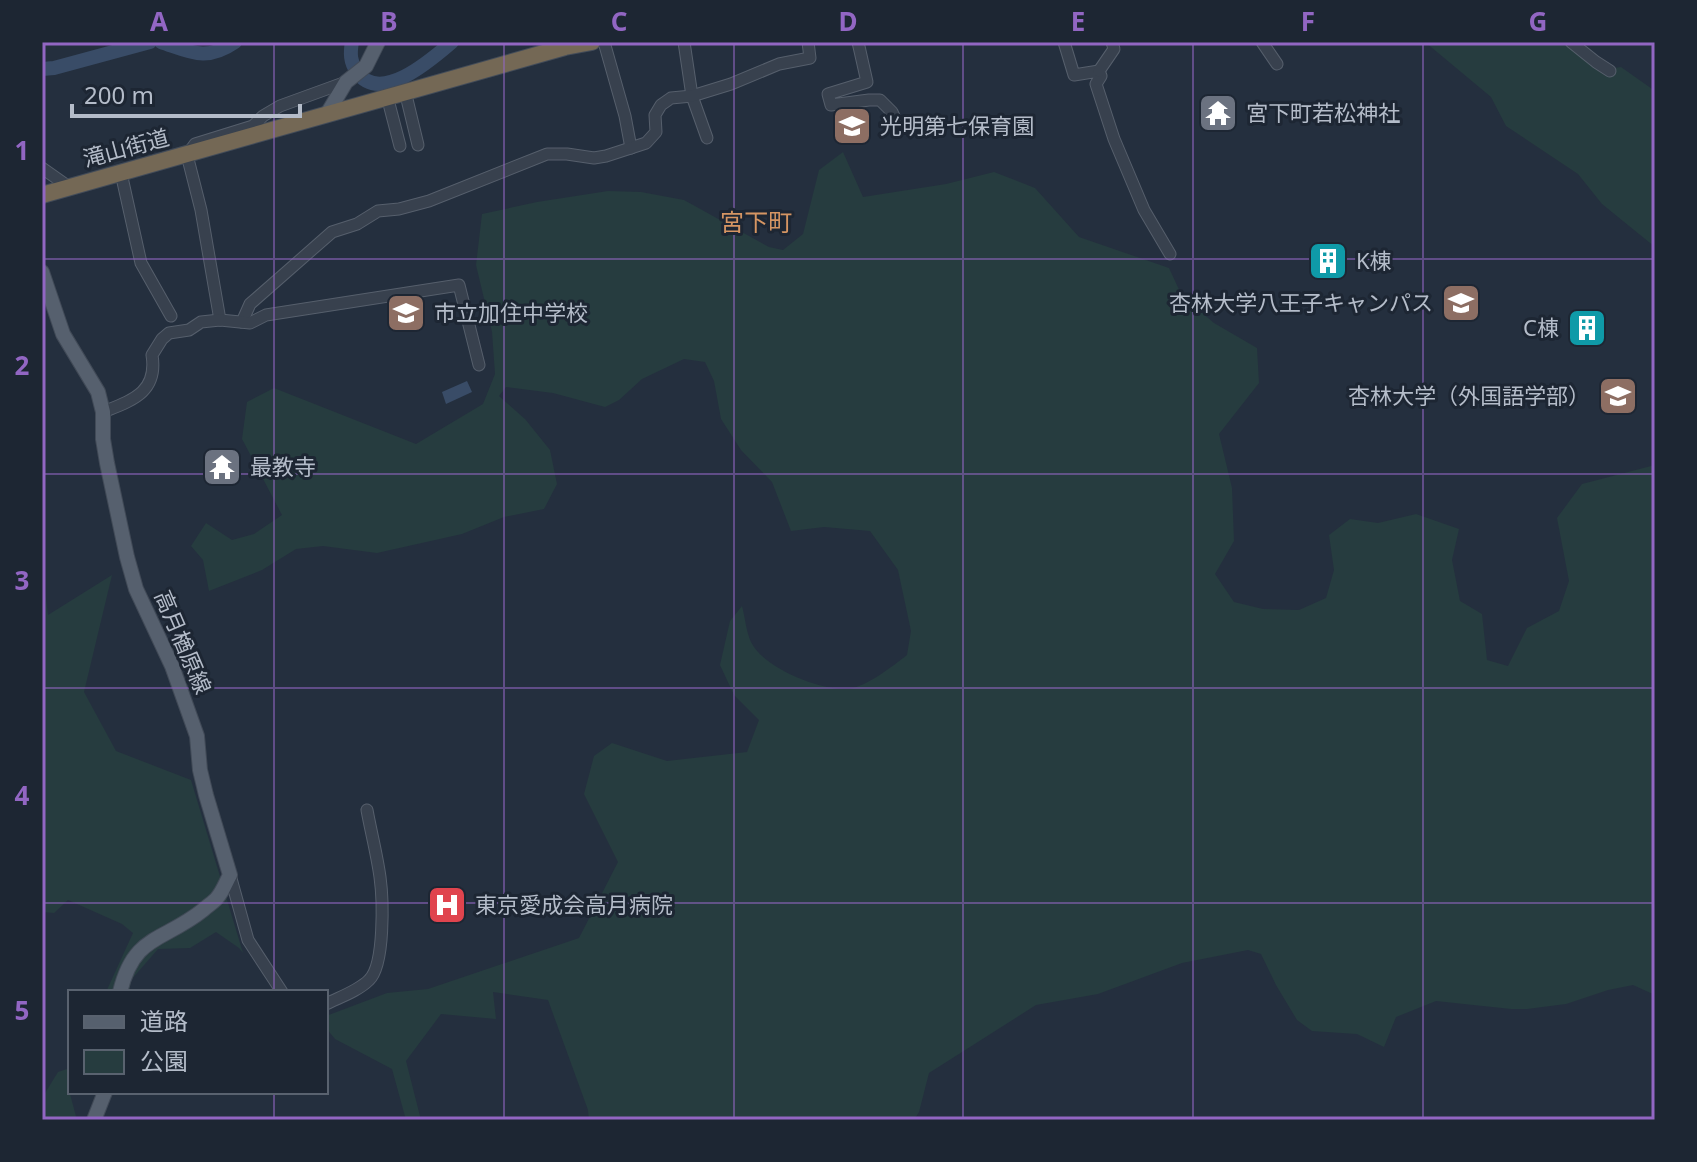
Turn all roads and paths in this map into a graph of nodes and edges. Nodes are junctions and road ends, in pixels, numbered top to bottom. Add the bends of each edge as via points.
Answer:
1 (378, 42) edge
2 (592, 42) edge
3 (604, 42) edge
4 (684, 42) edge
5 (808, 42) edge
6 (858, 42) edge
7 (1064, 42) edge
8 (1112, 42) edge
9 (1262, 42) edge
10 (1571, 42) edge
11 (1277, 64) dead end
12 (1099, 71) junction
13 (1610, 71) dead end
14 (354, 76) junction
15 (405, 91) junction
16 (387, 96) junction
17 (692, 96) junction
18 (327, 114) junction
19 (898, 125) dead end
20 (707, 138) dead end
21 (418, 145) dead end
22 (400, 146) dead end
23 (631, 148) junction
24 (187, 155) junction
25 (45, 172) edge
26 (121, 173) junction
27 (69, 187) junction
28 (42, 195) edge
29 (1170, 254) dead end
30 (42, 272) edge
31 (171, 316) dead end
32 (220, 320) junction
33 (242, 322) junction
34 (479, 365) dead end
35 (103, 412) junction
36 (367, 810) dead end
37 (230, 875) junction
38 (120, 990) edge
39 (281, 990) edge
40 (328, 1003) edge
41 (104, 1094) edge
42 (94, 1120) edge

1 - 14 main road via 366,66
2 - 15 highway, 滝山街道
3 - 23 street
4 - 17 street
5 - 17 street via 810,58
6 - 19 street via 867,82 828,94 831,105 880,100
7 - 12 street via 1074,75
8 - 12 street via 1114,49
9 - 11 street
10 - 13 street
12 - 29 street via 1096,84 1114,139 1144,210
14 - 18 main road
14 - 24 street via 280,106 253,126 195,144
15 - 16 highway, 滝山街道
15 - 21 street
16 - 18 highway, 滝山街道
16 - 22 street
17 - 20 street
17 - 23 street via 661,105 653,138
18 - 24 highway, 滝山街道
23 - 33 street via 594,158 547,154 429,201 378,211 332,232 250,304
24 - 26 highway, 滝山街道
24 - 32 street
25 - 27 street
26 - 27 highway, 滝山街道
26 - 31 street via 141,263
27 - 28 highway, 滝山街道
30 - 35 main road, 高月楢原線 via 63,334 98,392
32 - 33 street
32 - 35 street via 169,333 152,355 155,369 136,399
33 - 34 street via 459,285
35 - 37 main road, 高月楢原線 via 103,439 127,557 197,736 200,770
36 - 40 street via 380,880 379,959 369,981
37 - 38 main road via 218,897 134,956
37 - 39 street via 248,940
41 - 42 main road

